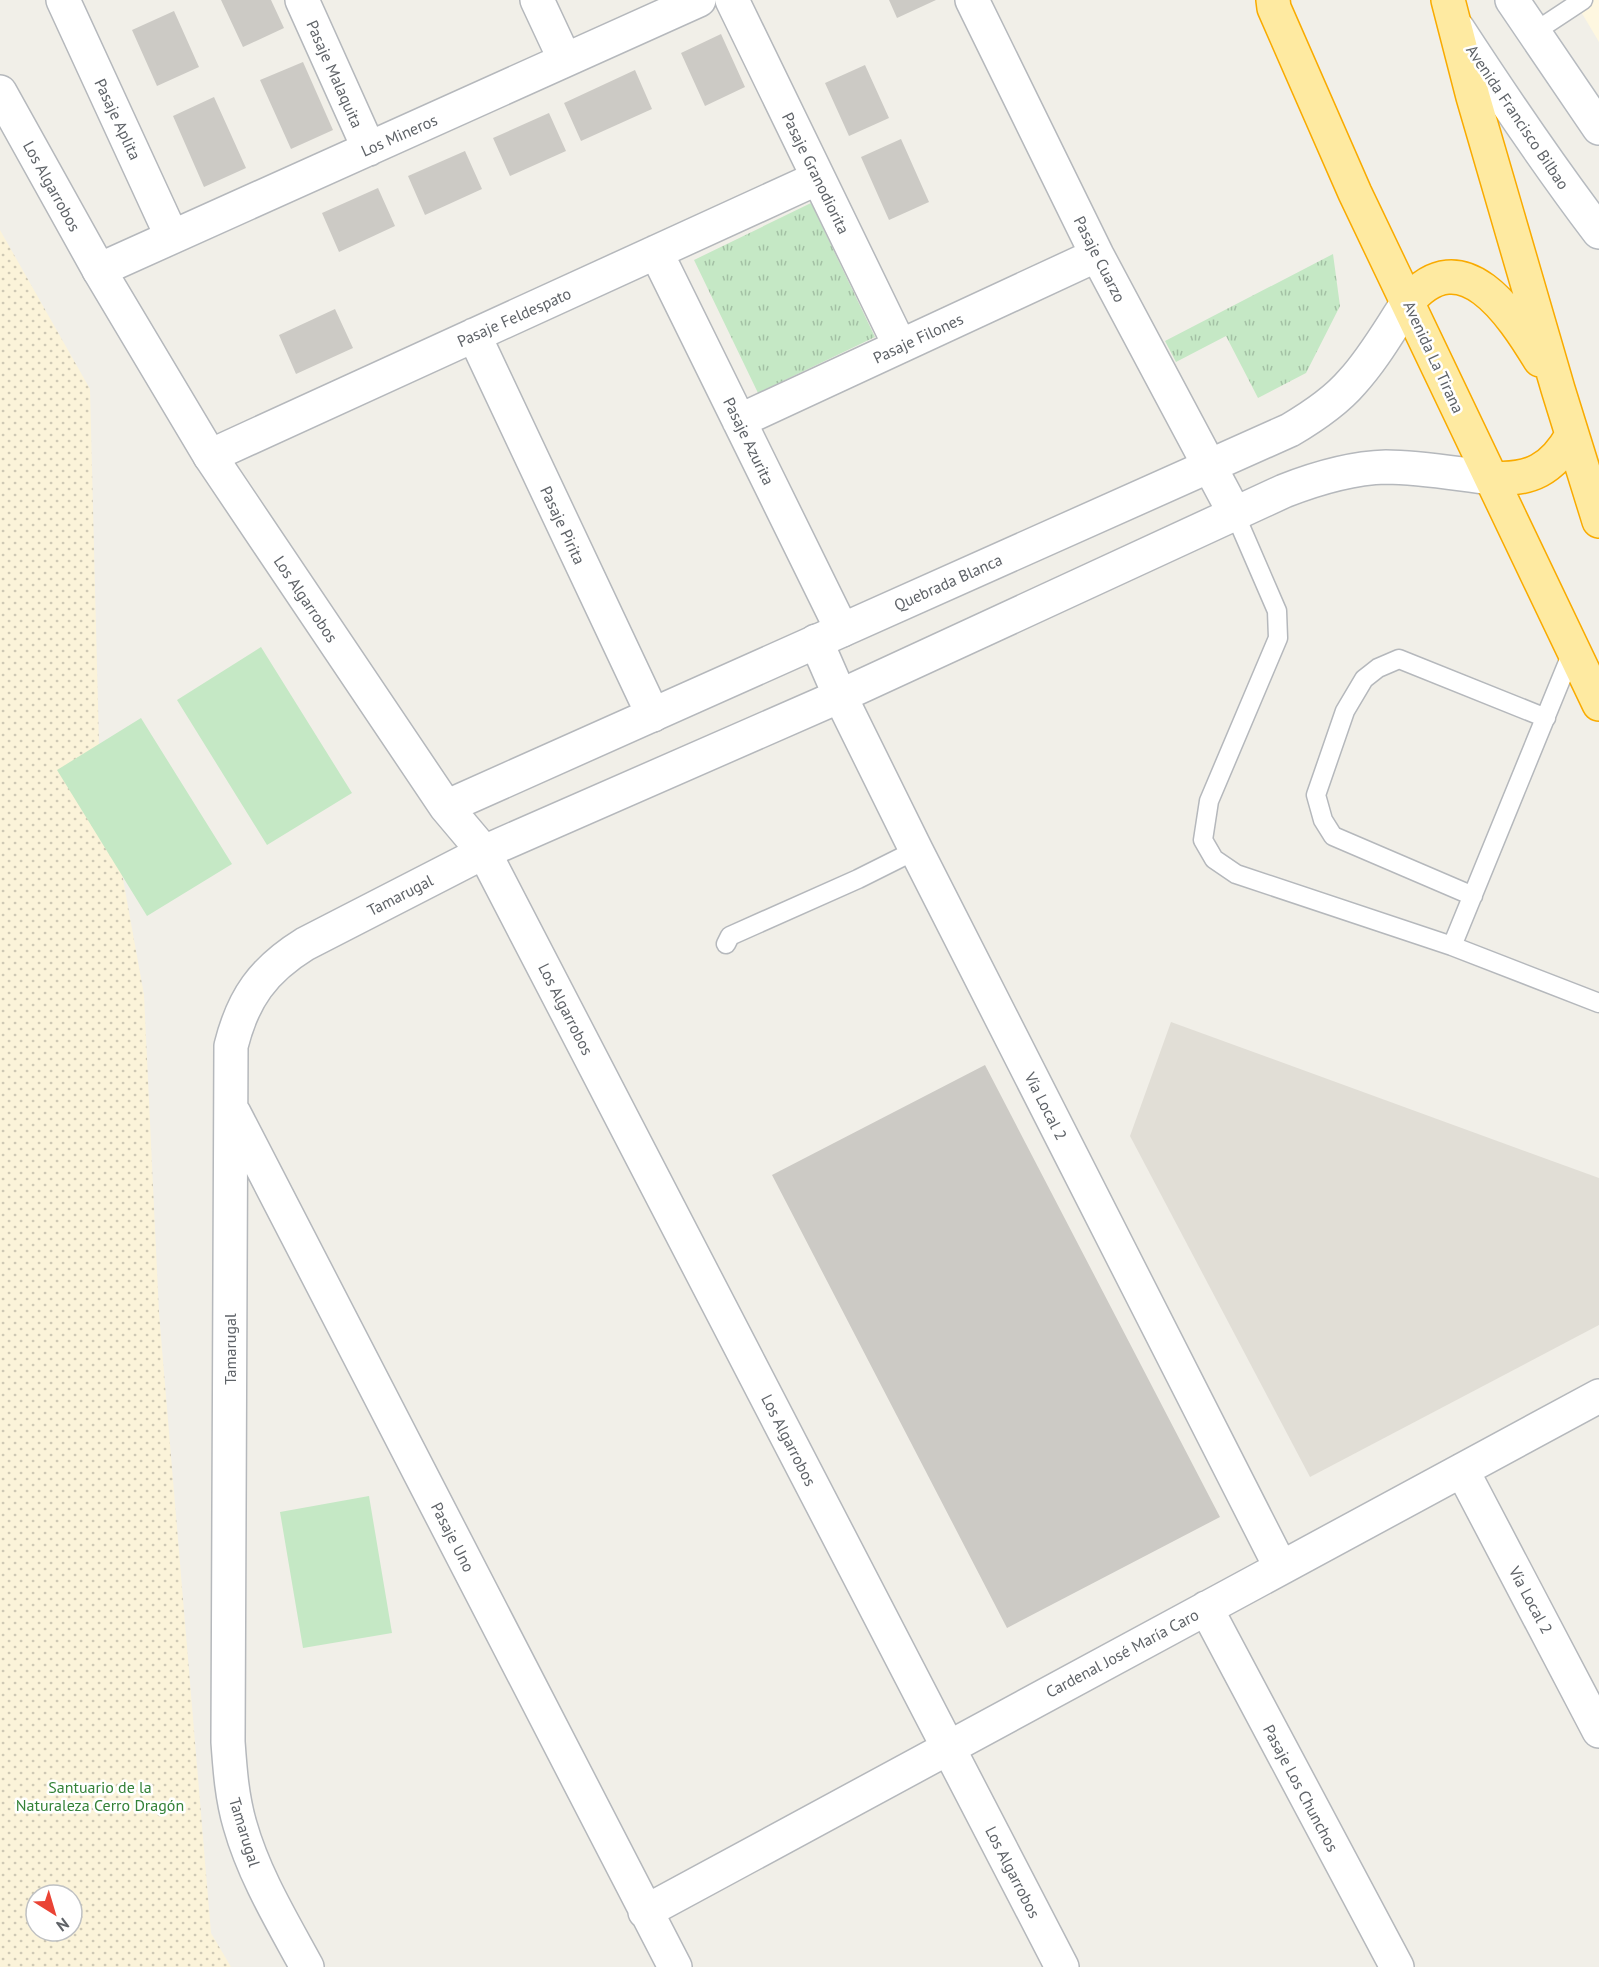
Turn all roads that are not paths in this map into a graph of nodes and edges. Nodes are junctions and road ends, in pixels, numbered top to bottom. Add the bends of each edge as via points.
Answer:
1 (63, 0) edge
2 (302, 0) edge
3 (537, 0) edge
4 (699, 0) edge
5 (732, 0) edge
6 (972, 0) edge
7 (1512, 0) edge
8 (1583, 0) edge
9 (1272, 3) edge
10 (1447, 6) edge
11 (1533, 33) junction
12 (565, 60) junction
13 (0, 92) edge
14 (1598, 124) edge
15 (369, 149) junction
16 (818, 178) junction
17 (1599, 232) edge
18 (172, 237) junction
19 (656, 252) junction
20 (1097, 255) junction
21 (99, 270) junction
22 (1408, 302) junction
23 (474, 335) junction
24 (900, 346) junction
25 (1558, 389) junction
26 (739, 421) junction
27 (1572, 435) junction
28 (210, 456) junction
29 (1209, 465) junction
30 (1492, 478) junction
31 (1235, 514) junction
32 (1599, 521) edge
33 (829, 636) junction
34 (1573, 650) junction
35 (840, 696) junction
36 (1599, 704) edge
37 (653, 714) junction
38 (1546, 718) junction
39 (446, 807) junction
40 (916, 850) junction
41 (484, 852) junction
42 (1473, 896) junction
43 (726, 944) dead end
44 (1452, 946) junction
45 (1599, 1003) edge
46 (231, 1107) junction
47 (1599, 1396) edge
48 (1462, 1470) junction
49 (1281, 1568) junction
50 (1206, 1608) junction
51 (1599, 1731) edge
52 (948, 1747) junction
53 (645, 1912) junction
54 (307, 1967) edge
55 (675, 1967) edge
56 (1062, 1967) edge
57 (1397, 1967) edge

1 - 18 street, Pasaje Aplita
2 - 15 street, Pasaje Malaquita
3 - 12 street
4 - 12 street, Los Mineros
5 - 16 street, Pasaje Granodiorita
6 - 20 street, Pasaje Cuarzo
7 - 11 street
8 - 11 lane
9 - 22 highway, Avenida La Tirana via 1355,193
10 - 17 street, Avenida Francisco Bilbao via 1500,95
10 - 25 highway
11 - 14 street
12 - 15 street, Los Mineros
13 - 21 street, Los Algarrobos
15 - 18 street, Los Mineros
16 - 19 street, Pasaje Feldespato
16 - 24 street, Pasaje Granodiorita
18 - 21 street, Los Mineros
19 - 23 street, Pasaje Feldespato
19 - 26 street, Pasaje Azurita
20 - 24 street, Pasaje Filones
20 - 29 street, Pasaje Cuarzo
21 - 28 street, Los Algarrobos
22 - 25 highway via 1427,284 1444,277 1461,278 1484,288 1509,314
22 - 29 street, Quebrada Blanca via 1368,362 1333,401 1290,430
22 - 30 highway, Avenida La Tirana
23 - 28 street, Pasaje Feldespato
23 - 37 street, Pasaje Pirita
24 - 26 street, Pasaje Filones
25 - 27 highway
26 - 33 street, Pasaje Azurita
27 - 30 highway via 1552,463 1538,472 1508,479
27 - 32 highway
28 - 39 street, Los Algarrobos
29 - 31 street, Pasaje Cuarzo
29 - 33 street, Quebrada Blanca
30 - 31 street via 1386,467 1350,471 1316,479
30 - 34 highway, Avenida La Tirana
31 - 35 street
31 - 44 lane via 1277,611 1278,638 1209,801 1203,840 1214,859 1236,874
33 - 35 street, Vía Local 2
33 - 37 street, Quebrada Blanca
34 - 36 highway, Avenida La Tirana
34 - 38 lane
35 - 40 street, Vía Local 2
35 - 41 street
37 - 39 street, Quebrada Blanca
38 - 42 lane
38 - 42 lane via 1400,659 1364,679 1345,711 1316,795 1323,820 1333,836
39 - 41 street, Los Algarrobos
40 - 43 lane via 730,936
40 - 49 street, Vía Local 2
41 - 46 street, Tamarugal via 305,944 267,972 253,990 236,1026 231,1046
41 - 52 street, Los Algarrobos
42 - 44 lane
44 - 45 lane
46 - 53 street, Pasaje Uno
46 - 54 street, Tamarugal via 231,1783 248,1850
47 - 48 street, Cardenal José María Caro
48 - 49 street, Cardenal José María Caro
48 - 51 street, Vía Local 2
49 - 50 street, Cardenal José María Caro
50 - 52 street, Cardenal José María Caro
50 - 57 street, Pasaje Los Chunchos
52 - 53 street, Cardenal José María Caro
52 - 56 street, Los Algarrobos
53 - 55 street, Pasaje Uno

